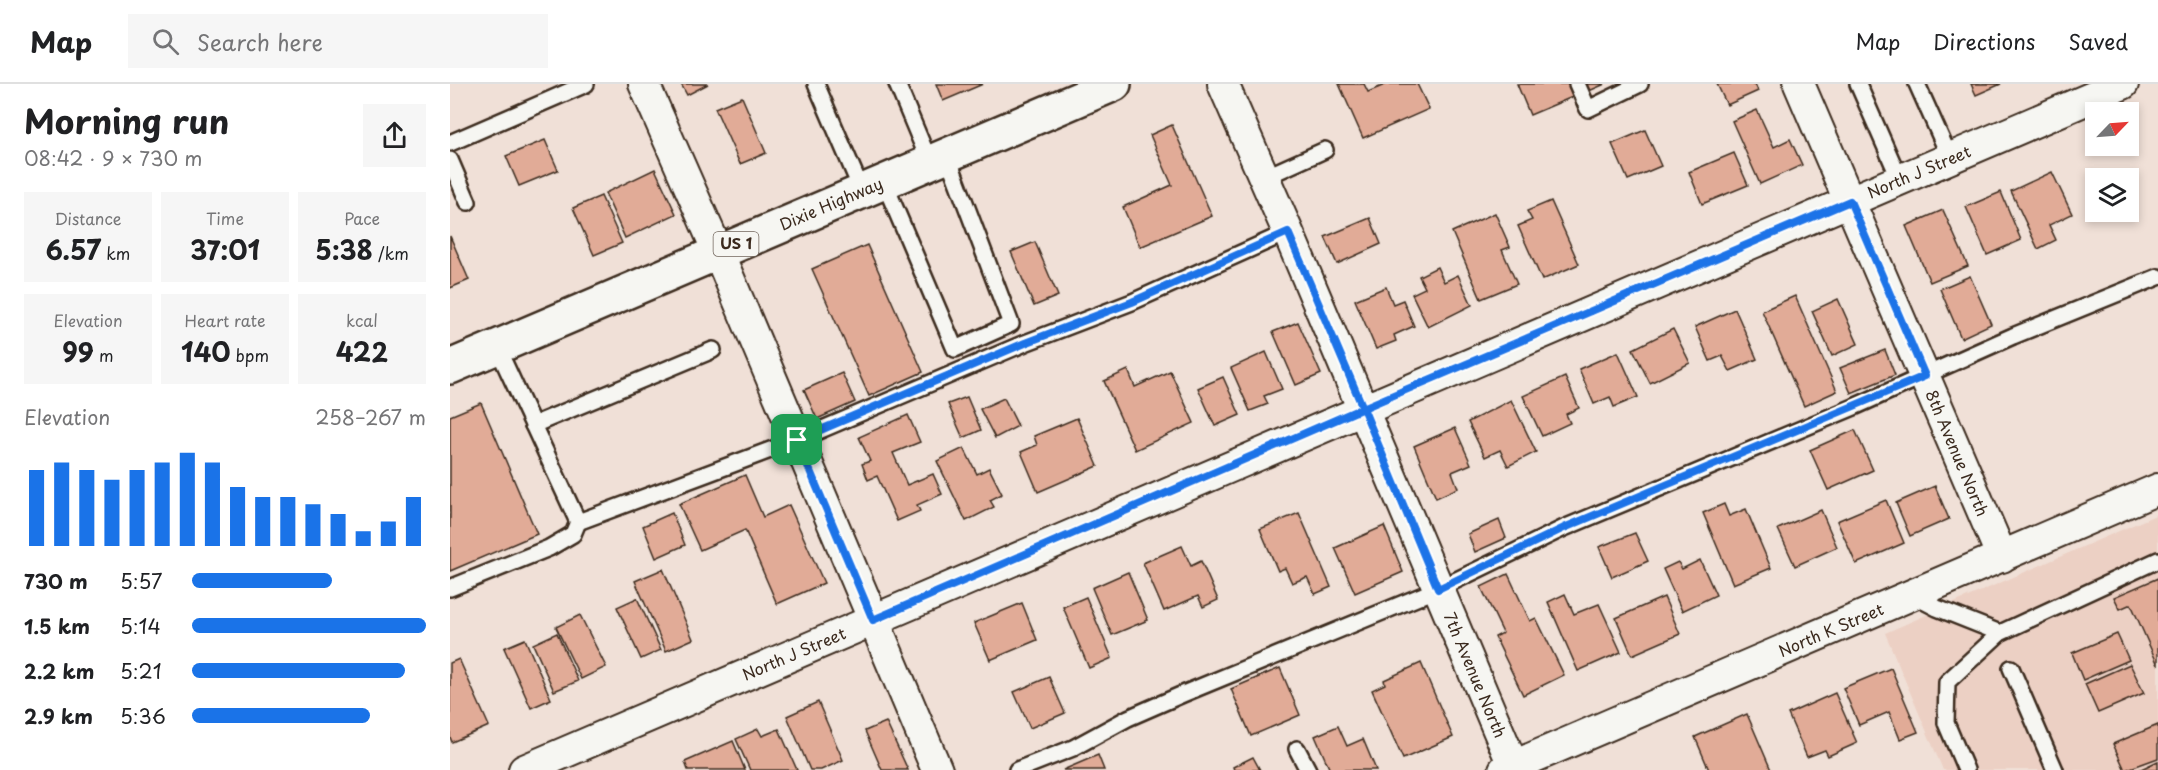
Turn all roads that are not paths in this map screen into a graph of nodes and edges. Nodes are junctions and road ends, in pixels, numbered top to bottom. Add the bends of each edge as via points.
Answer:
1 (586, 84) edge
2 (644, 84) edge
3 (816, 84) edge
4 (897, 84) edge
5 (1114, 84) edge
6 (1223, 84) edge
7 (1577, 84) edge
8 (1641, 84) edge
9 (1799, 84) edge
10 (1858, 84) edge
11 (1917, 84) edge
12 (2123, 84) edge
13 (450, 143) edge
14 (1325, 150) dead end
15 (1950, 158) junction
16 (939, 159) junction
17 (450, 160) edge
18 (1263, 178) junction
19 (1900, 180) junction
20 (873, 186) junction
21 (1850, 201) junction
22 (468, 202) dead end
23 (1288, 232) junction
24 (718, 252) junction
25 (2158, 277) edge
26 (497, 347) junction
27 (713, 350) dead end
28 (450, 367) edge
29 (1925, 376) junction
30 (1363, 408) junction
31 (533, 425) junction
32 (797, 440) junction
33 (2158, 489) edge
34 (578, 522) junction
35 (2002, 556) junction
36 (2158, 560) edge
37 (450, 588) edge
38 (1438, 589) junction
39 (1912, 595) junction
40 (873, 620) junction
41 (2000, 633) junction
42 (2011, 668) dead end
43 (1298, 749) dead end
44 (1511, 769) edge
45 (524, 770) edge
46 (937, 770) edge
47 (1017, 770) edge
48 (1308, 770) edge
49 (1966, 770) edge
50 (2055, 770) edge

1 - 13 lane
2 - 24 street
3 - 20 lane
4 - 16 lane
5 - 16 main road, Dixie Highway / US 1
6 - 18 street, 7th Avenue North
7 - 8 lane via 1588,109
9 - 21 street, 8th Avenue North
10 - 19 lane
11 - 15 lane
12 - 15 street, North J Street
14 - 18 lane
15 - 19 street, North J Street
16 - 20 main road, Dixie Highway / US 1
16 - 20 lane via 1011,324 955,349
17 - 22 lane
18 - 23 street, 7th Avenue North
19 - 21 street, North J Street
20 - 24 main road, Dixie Highway / US 1
21 - 29 street, 8th Avenue North
21 - 30 street, North J Street
23 - 30 street, 7th Avenue North
23 - 32 lane via 1132,302
24 - 26 main road, Dixie Highway / US 1
24 - 32 street
25 - 29 lane
26 - 28 main road, Dixie Highway / US 1
26 - 31 lane
27 - 31 lane
29 - 35 street, 8th Avenue North
29 - 38 lane via 1564,528
30 - 38 street, 7th Avenue North
30 - 40 street, North J Street
31 - 34 lane
32 - 34 lane
32 - 40 street
33 - 35 street, North K Street
34 - 37 lane via 573,534 549,548
35 - 39 street, North K Street
36 - 41 lane
38 - 44 street, 7th Avenue North
38 - 47 lane via 1183,694 1073,748
39 - 41 lane
39 - 44 street, North K Street
40 - 45 street, North J Street
40 - 46 street
41 - 49 lane via 1947,682 1946,723
42 - 50 lane
43 - 48 lane

